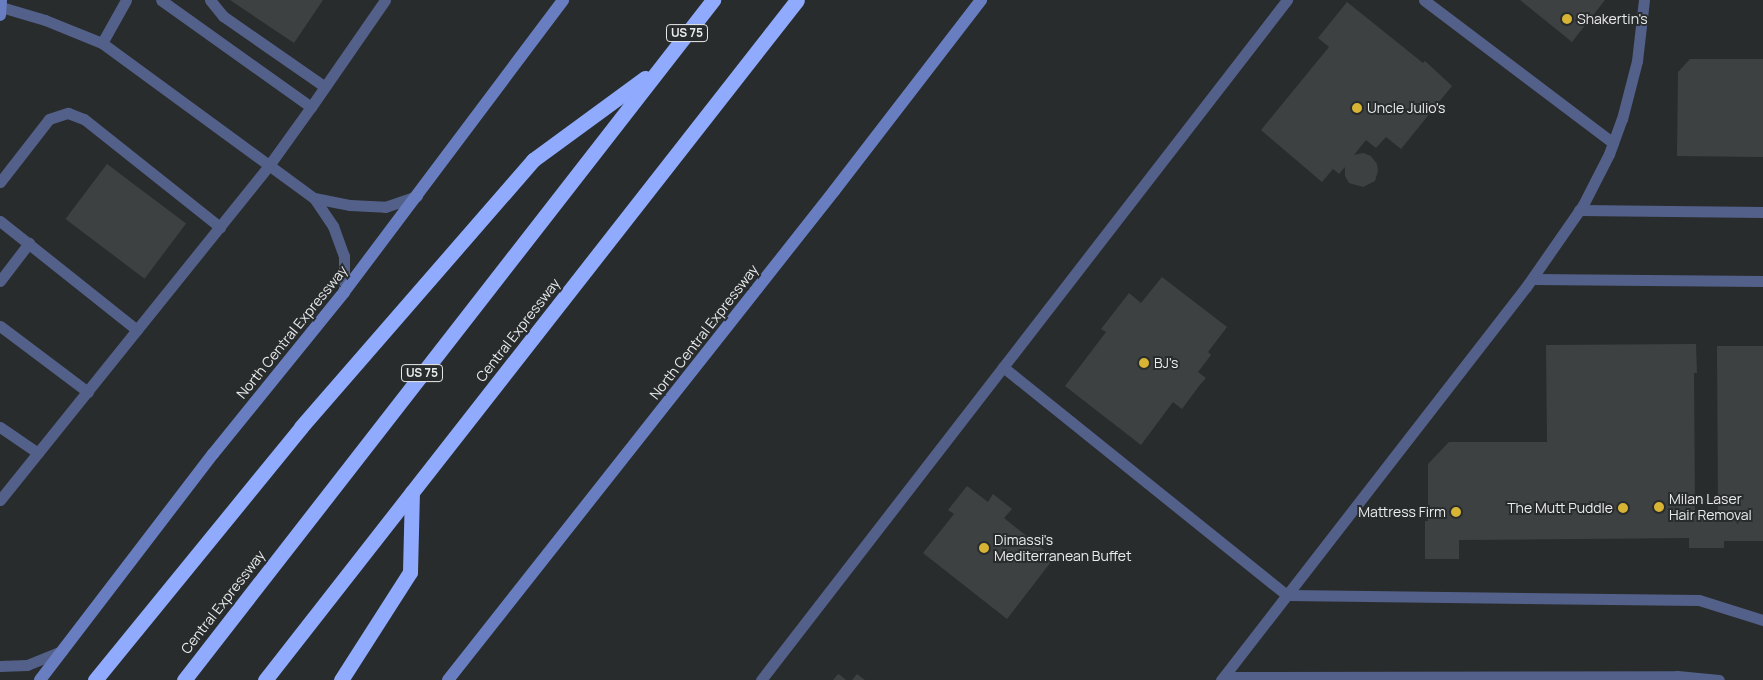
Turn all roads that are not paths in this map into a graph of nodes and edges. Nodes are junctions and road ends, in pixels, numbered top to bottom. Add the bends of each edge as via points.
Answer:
1 (126, 0) edge
2 (161, 0) edge
3 (210, 0) edge
4 (385, 0) edge
5 (563, 0) edge
6 (713, 0) edge
7 (797, 0) edge
8 (981, 0) edge
9 (1287, 0) edge
10 (1424, 0) edge
11 (1644, 0) edge
12 (1, 7) edge
13 (102, 43) junction
14 (660, 66) junction
15 (325, 87) junction
16 (311, 107) junction
17 (1613, 143) junction
18 (270, 164) junction
19 (0, 182) edge
20 (417, 196) junction
21 (314, 198) junction
22 (1579, 210) junction
23 (1763, 212) edge
24 (0, 221) edge
25 (220, 227) junction
26 (29, 243) junction
27 (1532, 279) junction
28 (0, 281) edge
29 (1763, 281) edge
30 (344, 292) junction
31 (0, 326) edge
32 (137, 330) junction
33 (1003, 367) junction
34 (88, 392) junction
35 (0, 426) edge
36 (38, 452) junction
37 (412, 492) junction
38 (0, 500) edge
39 (1287, 596) junction
40 (1763, 620) edge
41 (62, 651) junction
42 (0, 666) edge
43 (1222, 678) edge
44 (40, 680) edge
45 (95, 680) edge
46 (184, 680) edge
47 (265, 680) edge
48 (340, 680) edge
49 (448, 680) edge
50 (761, 680) edge
51 (1720, 680) edge

1 - 13 lane
2 - 16 lane
3 - 15 lane via 223,16
4 - 15 lane
5 - 20 main road, North Central Expressway
6 - 14 highway, Central Expressway / US 75
7 - 37 highway, Central Expressway
8 - 49 main road, North Central Expressway
9 - 33 lane
10 - 17 lane
11 - 17 lane via 1637,61
12 - 13 lane via 45,20
13 - 18 lane
14 - 45 highway via 533,160 301,427
14 - 46 highway, Central Expressway / US 75
15 - 16 lane
16 - 18 lane
17 - 22 lane
18 - 21 lane
18 - 25 lane
19 - 25 lane via 49,119 68,113 84,119
20 - 21 lane via 385,207 350,206
20 - 30 main road, North Central Expressway
21 - 30 lane via 333,226 344,256
22 - 23 lane
22 - 27 lane
24 - 26 lane
25 - 32 lane
26 - 28 lane
26 - 32 lane
27 - 29 lane
27 - 39 lane
30 - 41 main road, North Central Expressway via 213,454
31 - 34 lane
32 - 34 lane
33 - 39 lane
33 - 50 lane
34 - 36 lane
35 - 36 lane
36 - 38 lane
37 - 47 highway, Central Expressway
37 - 48 highway via 410,572
39 - 40 lane via 1699,600
39 - 43 lane
41 - 42 lane via 27,665
41 - 44 main road, North Central Expressway
43 - 51 lane via 1677,676

